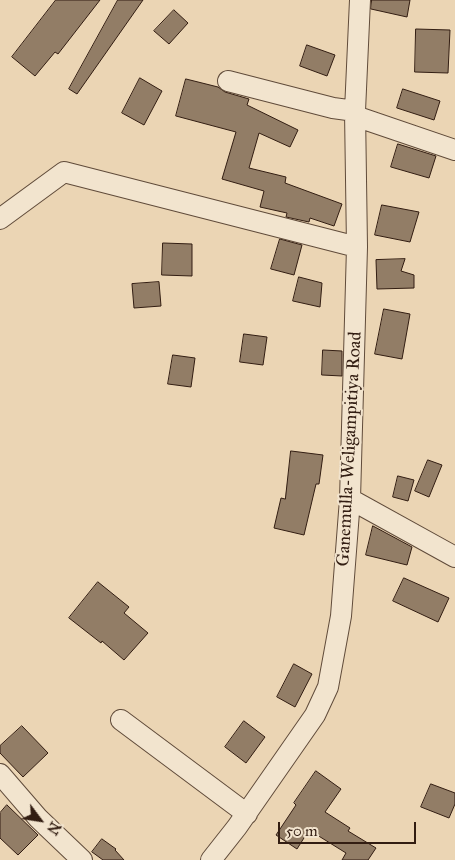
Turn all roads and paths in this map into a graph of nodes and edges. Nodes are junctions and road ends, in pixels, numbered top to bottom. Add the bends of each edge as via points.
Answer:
1 (360, 0) edge
2 (228, 81) dead end
3 (355, 114) junction
4 (455, 150) edge
5 (0, 219) edge
6 (357, 247) junction
7 (350, 499) junction
8 (455, 557) edge
9 (121, 720) dead end
10 (0, 774) edge
11 (247, 814) junction
12 (82, 860) edge
13 (211, 860) edge

1 - 3 street, Ganemulla-Weligampitiya Road
2 - 3 street
3 - 4 street
3 - 6 street, Ganemulla-Weligampitiya Road
5 - 6 street via 64,172
6 - 7 street, Ganemulla-Weligampitiya Road
7 - 8 street
7 - 11 street, Ganemulla-Weligampitiya Road via 341,616 328,687 315,716
9 - 11 street
10 - 12 street via 38,818
11 - 13 street, Ganemulla-Weligampitiya Road

